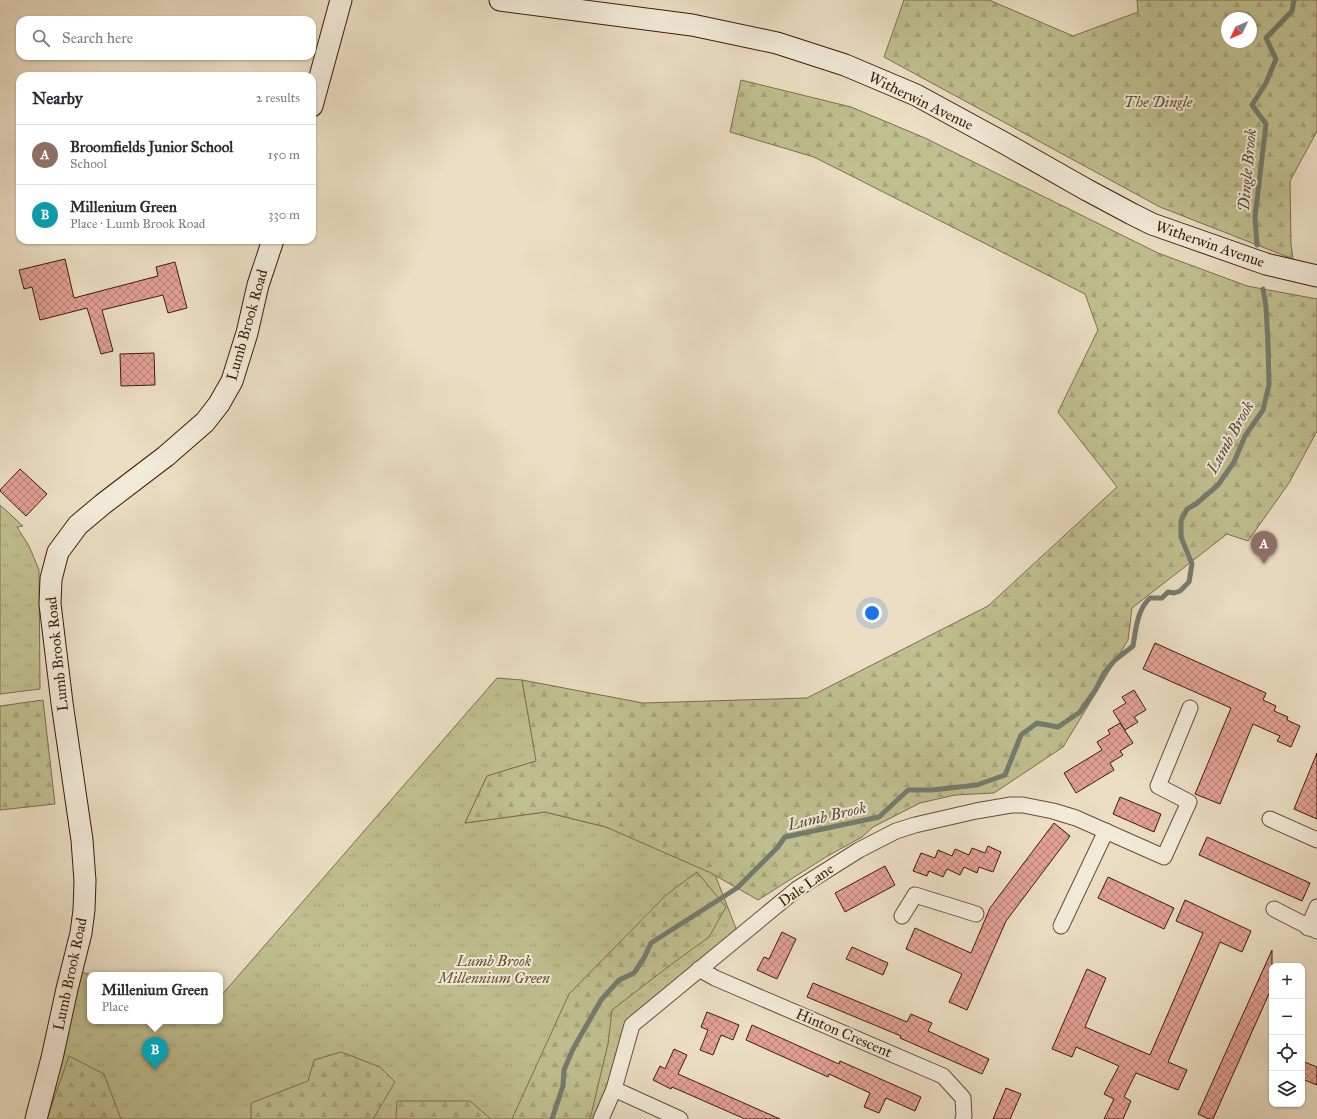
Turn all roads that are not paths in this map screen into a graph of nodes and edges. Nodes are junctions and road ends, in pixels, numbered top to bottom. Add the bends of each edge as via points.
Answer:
1 (341, 0) edge
2 (500, 0) edge
3 (316, 91) edge
4 (271, 244) edge
5 (1317, 276) edge
6 (1190, 708) dead end
7 (1270, 819) dead end
8 (1106, 831) junction
9 (1317, 840) edge
10 (1317, 907) edge
11 (1274, 909) dead end
12 (976, 914) dead end
13 (902, 916) dead end
14 (1061, 926) dead end
15 (1312, 930) edge
16 (699, 969) junction
17 (614, 1089) junction
18 (36, 1119) edge
19 (601, 1119) edge
20 (680, 1119) edge
21 (963, 1119) edge

1 - 3 street
2 - 5 street, Witherwin Avenue via 692,25 777,43 845,65 916,95 1152,224 1266,264
4 - 18 street, Lumb Brook Road via 258,285 248,333 232,381 219,404 205,422 166,456 78,525 58,552 51,579 50,604 82,840 84,910 81,933
6 - 8 street, Dale Lane via 1158,786 1189,802 1164,857
7 - 9 street
8 - 14 street
8 - 16 street, Dale Lane via 1053,811 1011,805 943,818 896,831 859,850 797,889
10 - 15 street
11 - 15 street
12 - 13 street via 915,895
16 - 17 street, Dale Lane via 632,1025
16 - 21 street, Hinton Crescent via 943,1076 963,1098
17 - 19 street, Dale Lane
17 - 20 street

